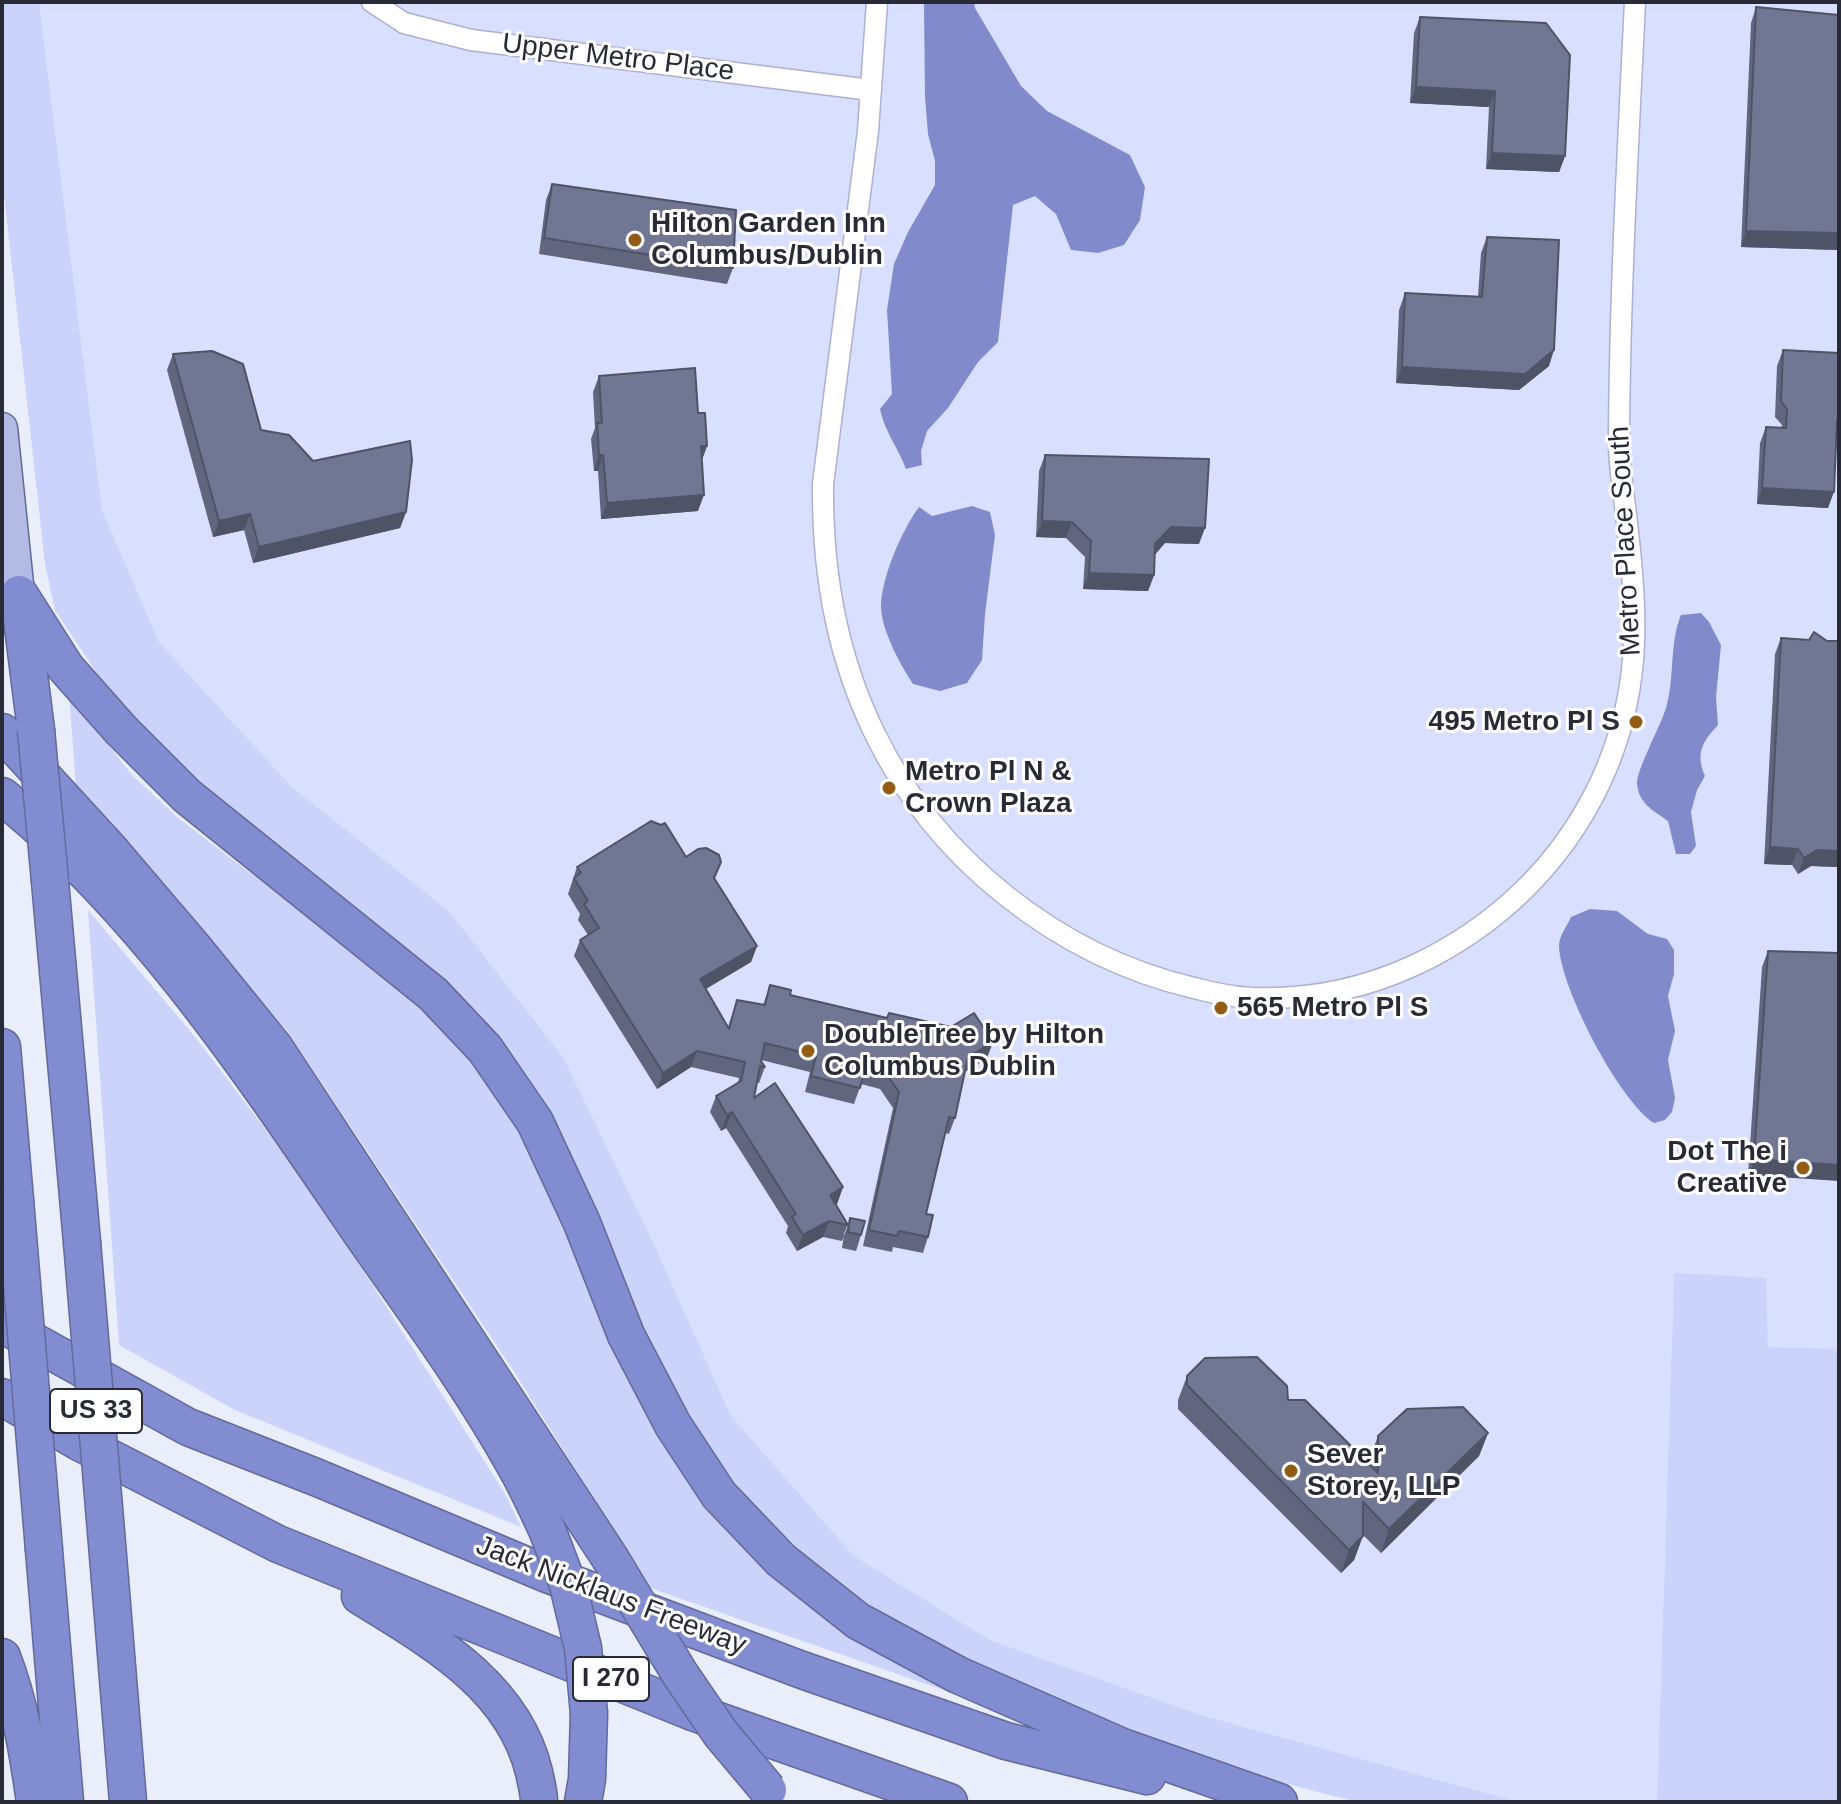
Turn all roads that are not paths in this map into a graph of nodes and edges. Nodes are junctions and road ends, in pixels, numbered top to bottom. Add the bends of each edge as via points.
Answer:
1 (372, 2) edge
2 (877, 2) edge
3 (1635, 2) edge
4 (871, 90) junction
5 (2, 428) edge
6 (19, 594) junction
7 (19, 731) edge
8 (2, 796) edge
9 (2, 1047) edge
10 (2, 1107) edge
11 (15, 1200) junction
12 (2, 1324) edge
13 (2, 1397) edge
14 (278, 1544) junction
15 (2, 1657) edge
16 (122, 1725) junction
17 (775, 1796) edge
18 (35, 1802) edge
19 (65, 1802) edge
20 (128, 1802) edge
21 (140, 1802) edge
22 (539, 1802) edge
23 (583, 1802) edge
24 (949, 1802) edge
25 (1246, 1802) edge
26 (1279, 1802) edge

1 - 4 street, Upper Metro Place via 404,23 471,40
2 - 4 street, Metro Place South
3 - 4 street, Metro Place South via 1618,443 1636,630 1626,714 1600,782 1569,838 1545,869 1478,931 1406,969 1319,995 1220,995 1159,980 1073,942 997,889 958,852 900,779 874,733 844,655 823,539 826,450
5 - 6 main road, US 33
6 - 7 highway, US 33
6 - 26 highway via 66,668 187,796 433,994 485,1049 535,1122 626,1335 673,1425 719,1495 781,1560 858,1621 958,1675 1125,1748
7 - 16 highway, US 33, bridge via 50,881
7 - 17 highway, bridge via 274,1047 610,1558 680,1674 721,1734
8 - 23 highway, bridge via 93,881 239,1053 516,1466 568,1585 583,1648 589,1714
9 - 11 highway, US 33
10 - 11 highway
11 - 19 highway, US 33, bridge
12 - 25 highway, Jack Nicklaus Freeway via 188,1427 547,1574 1006,1741
13 - 14 highway, I 270
14 - 22 highway via 441,1646 477,1677 507,1712 529,1752
14 - 24 highway, I 270 via 690,1711
15 - 18 highway via 16,1692
16 - 20 highway, US 33
16 - 21 highway

